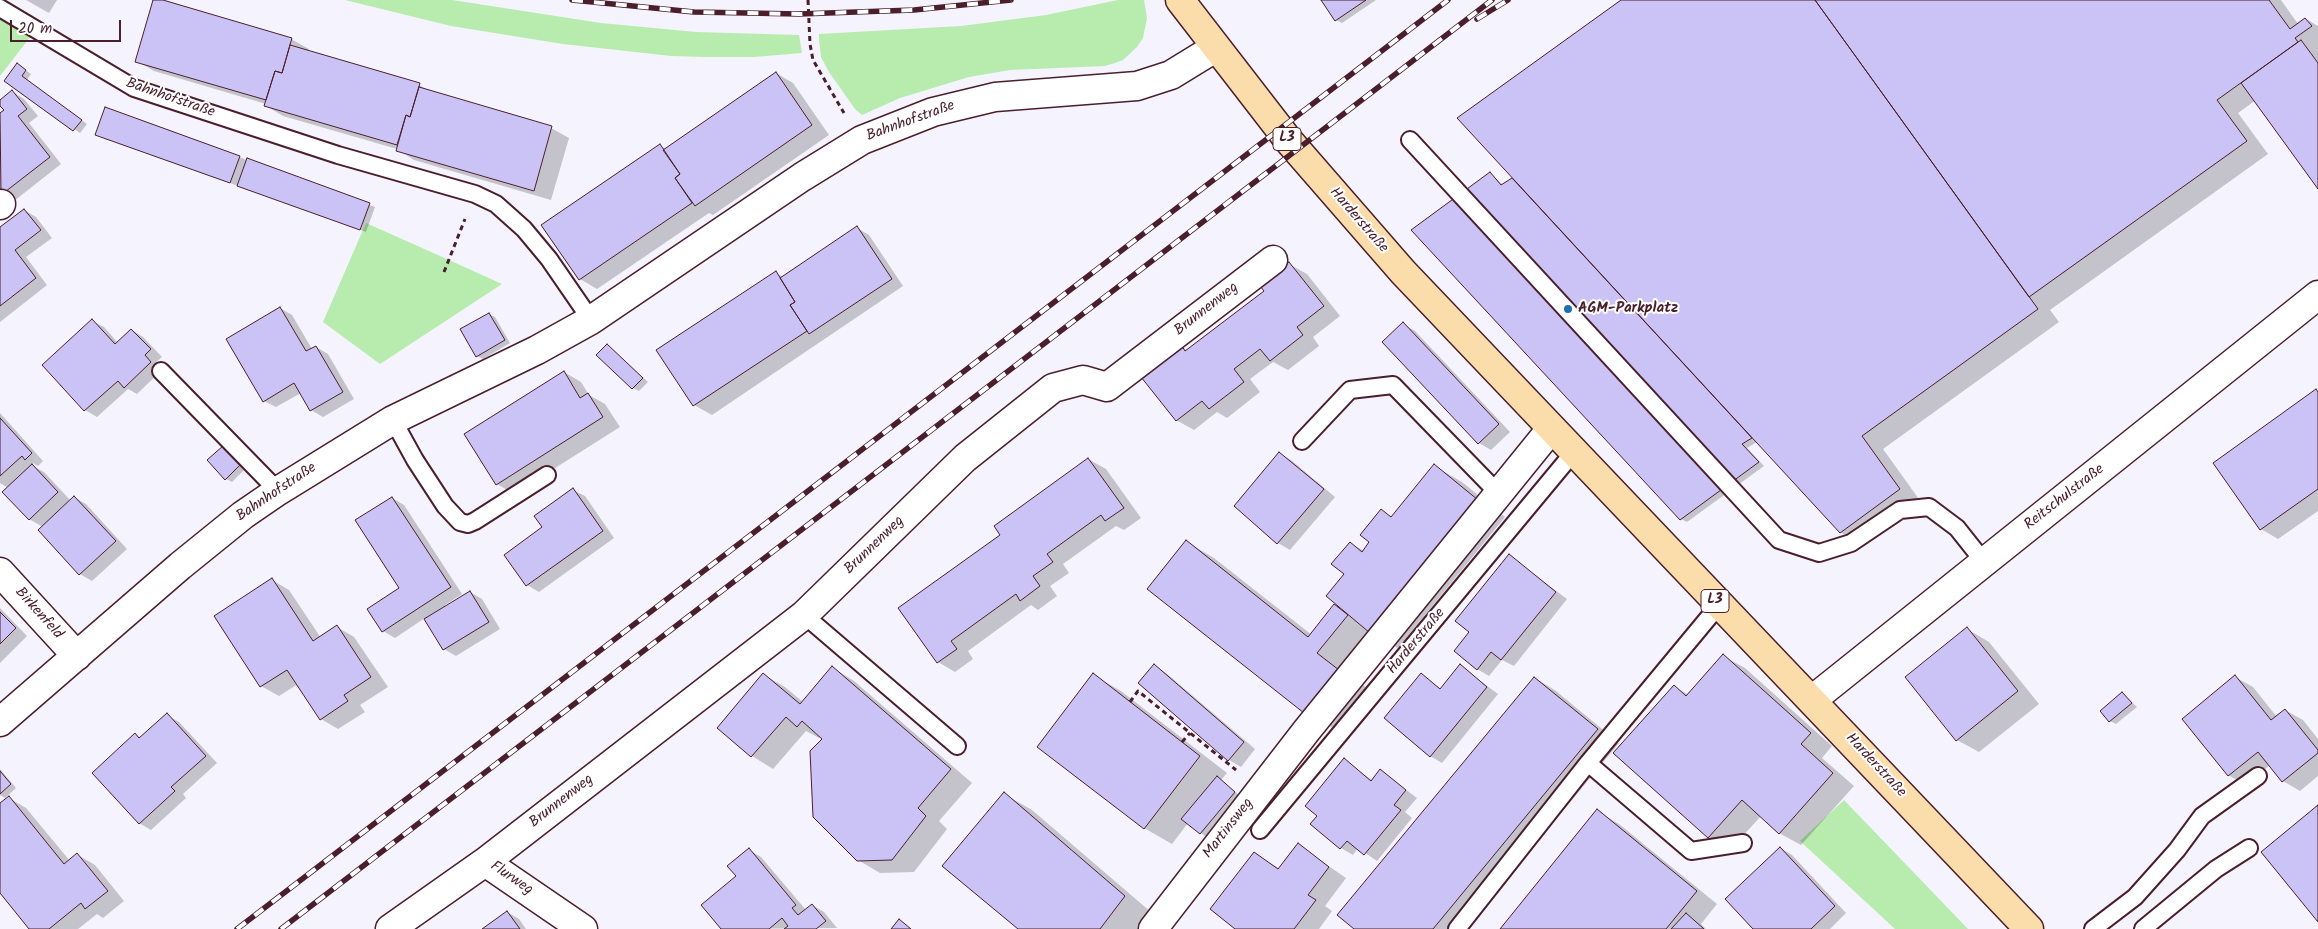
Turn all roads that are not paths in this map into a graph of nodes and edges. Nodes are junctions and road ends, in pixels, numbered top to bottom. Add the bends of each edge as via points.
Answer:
1 (1180, 0) edge
2 (0, 8) edge
3 (1215, 48) junction
4 (1410, 140) dead end
5 (1273, 260) dead end
6 (2316, 301) edge
7 (591, 320) junction
8 (161, 371) dead end
9 (393, 420) junction
10 (1551, 429) junction
11 (1302, 441) dead end
12 (1573, 453) junction
13 (547, 475) dead end
14 (278, 492) junction
15 (1499, 494) junction
16 (1984, 562) junction
17 (0, 572) edge
18 (1720, 605) junction
19 (804, 615) junction
20 (76, 656) junction
21 (1812, 700) junction
22 (0, 722) edge
23 (1307, 730) joint
24 (957, 746) dead end
25 (1588, 763) junction
26 (2258, 776) dead end
27 (1260, 830) dead end
28 (1743, 843) dead end
29 (2249, 848) dead end
30 (485, 862) junction
31 (390, 929) edge
32 (583, 929) edge
33 (1153, 929) edge
34 (1457, 929) edge
35 (2029, 929) edge
36 (2093, 929) edge
37 (2144, 929) edge

1 - 3 main road, Harderstraße / L3
2 - 7 lane, Bahnhofstraße via 134,88 338,155 475,194 496,204 524,229 549,259
3 - 7 street, Bahnhofstraße via 1171,75 1137,86 995,97 933,112 862,140
3 - 10 main road, Harderstraße / L3 via 1289,141 1403,272
4 - 16 lane via 1779,540 1819,553 1851,543 1900,510 1929,506 1957,528
5 - 19 street, Brunnenweg via 1107,387 1083,380 1053,388 965,458
6 - 16 street, Reitschulstraße
7 - 9 street, Bahnhofstraße
8 - 14 lane
9 - 13 lane via 445,506 460,522 468,524 475,521
9 - 14 street, Bahnhofstraße
10 - 12 main road, Harderstraße / L3
10 - 15 street, Harderstraße
11 - 15 lane via 1350,390 1393,385
12 - 18 main road, Harderstraße / L3
12 - 27 lane, Harderstraße
14 - 20 street, Bahnhofstraße via 193,555
15 - 23 street, Harderstraße
16 - 21 street, Reitschulstraße
17 - 20 street, Birkenfeld
18 - 21 main road, Harderstraße / L3
18 - 25 lane
19 - 24 lane
19 - 30 street, Brunnenweg
20 - 22 street, Bahnhofstraße
21 - 35 main road, Harderstraße / L3
23 - 33 street, Martinsweg
25 - 28 lane via 1691,851
25 - 34 lane
26 - 36 lane via 2202,816 2135,897
29 - 37 lane via 2216,869
30 - 31 street, Flurweg
30 - 32 street, Flurweg

